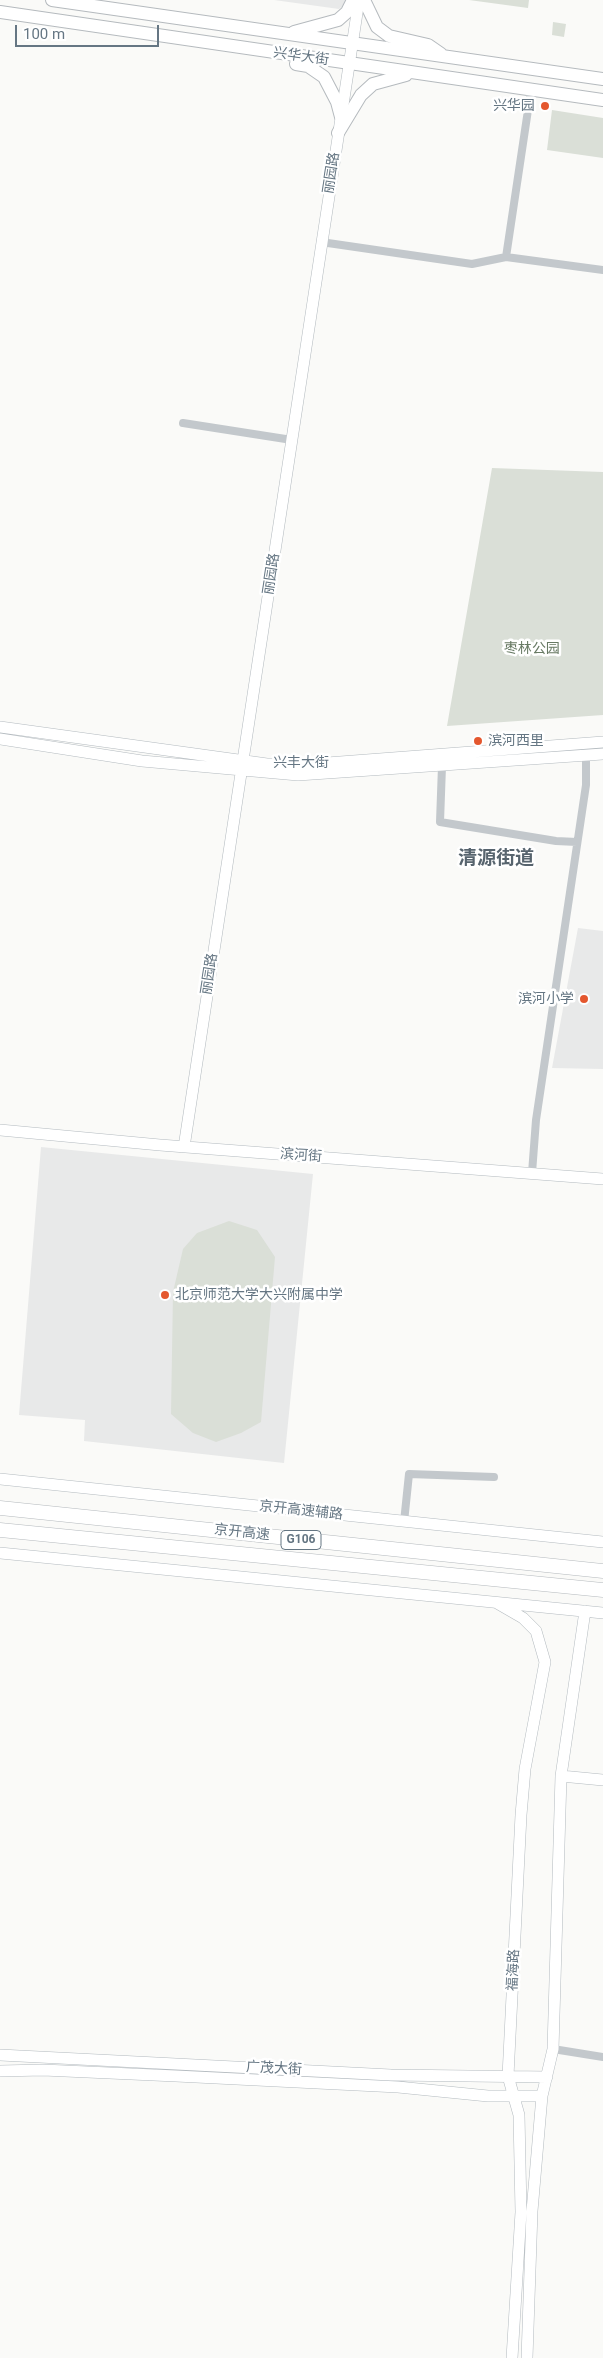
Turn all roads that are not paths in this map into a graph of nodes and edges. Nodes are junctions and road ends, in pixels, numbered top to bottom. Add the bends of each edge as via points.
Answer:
1 (52, 0) edge
2 (353, 0) edge
3 (359, 0) edge
4 (364, 0) edge
5 (0, 12) edge
6 (284, 33) junction
7 (351, 43) junction
8 (272, 53) junction
9 (445, 56) junction
10 (348, 64) junction
11 (415, 74) junction
12 (603, 79) edge
13 (531, 90) junction
14 (603, 100) edge
15 (341, 117) junction
16 (338, 133) junction
17 (321, 242) junction
18 (506, 256) junction
19 (603, 270) edge
20 (183, 423) dead end
21 (292, 440) junction
22 (0, 727) edge
23 (0, 739) edge
24 (603, 742) edge
25 (603, 754) edge
26 (586, 755) junction
27 (242, 766) junction
28 (442, 766) junction
29 (577, 842) junction
30 (0, 1130) edge
31 (184, 1147) junction
32 (532, 1173) junction
33 (603, 1179) edge
34 (494, 1477) dead end
35 (0, 1479) edge
36 (0, 1508) edge
37 (404, 1522) junction
38 (0, 1530) edge
39 (603, 1542) edge
40 (0, 1553) edge
41 (603, 1570) edge
42 (603, 1590) edge
43 (497, 1603) junction
44 (585, 1612) junction
45 (603, 1613) edge
46 (561, 1776) junction
47 (603, 1780) edge
48 (553, 2049) junction
49 (0, 2055) edge
50 (603, 2057) edge
51 (0, 2071) edge
52 (508, 2076) junction
53 (547, 2077) junction
54 (513, 2096) junction
55 (542, 2096) junction
56 (512, 2358) edge
57 (527, 2358) edge

1 - 6 main road, 兴华大街
2 - 6 main road via 338,20
3 - 7 main road, 丽园路
4 - 9 main road via 377,27 389,36 428,45
5 - 8 main road, 兴华大街
6 - 7 main road, 兴华大街
7 - 9 main road, 兴华大街
7 - 10 main road, 丽园路
8 - 10 main road, 兴华大街
8 - 15 main road via 288,62 308,66 324,76
9 - 12 main road, 兴华大街
10 - 11 main road, 兴华大街
10 - 15 main road, 丽园路
11 - 13 main road, 兴华大街
11 - 16 main road via 372,84 355,103
13 - 14 main road, 兴华大街
13 - 18 street
15 - 16 main road, 丽园路
16 - 17 main road, 丽园路
17 - 18 street via 472,264
17 - 21 main road, 丽园路
18 - 19 street
20 - 21 street
21 - 27 main road, 丽园路
22 - 27 main road, 兴丰大街
23 - 27 main road, 兴丰大街 via 142,761
24 - 27 main road, 兴丰大街 via 314,764
25 - 26 main road, 兴丰大街
26 - 28 main road, 兴丰大街
26 - 29 street via 586,785
27 - 28 main road, 兴丰大街 via 298,775
27 - 31 main road, 丽园路
28 - 29 street via 440,822
29 - 32 street via 536,1120
30 - 31 main road, 滨河街
31 - 32 main road, 滨河街
32 - 33 main road, 滨河街
34 - 37 street via 409,1474
35 - 37 main road, 京开高速辅路
36 - 41 highway, 京开高速 / G106
37 - 39 main road, 京开高速辅路
38 - 42 highway, 京开高速 / G106
40 - 43 main road
43 - 44 main road
43 - 52 main road, 福海路 via 523,1618 536,1631 545,1662 525,1769
44 - 45 main road
44 - 46 main road
46 - 47 main road
46 - 48 main road
48 - 50 street
48 - 53 main road
49 - 52 main road, 广茂大街 via 390,2075
51 - 54 main road, 广茂大街 via 43,2070
52 - 53 main road, 广茂大街
52 - 54 main road, 福海路
53 - 55 main road
54 - 55 main road, 广茂大街
54 - 56 main road, 福海路 via 519,2115 521,2212
55 - 57 main road via 532,2212

